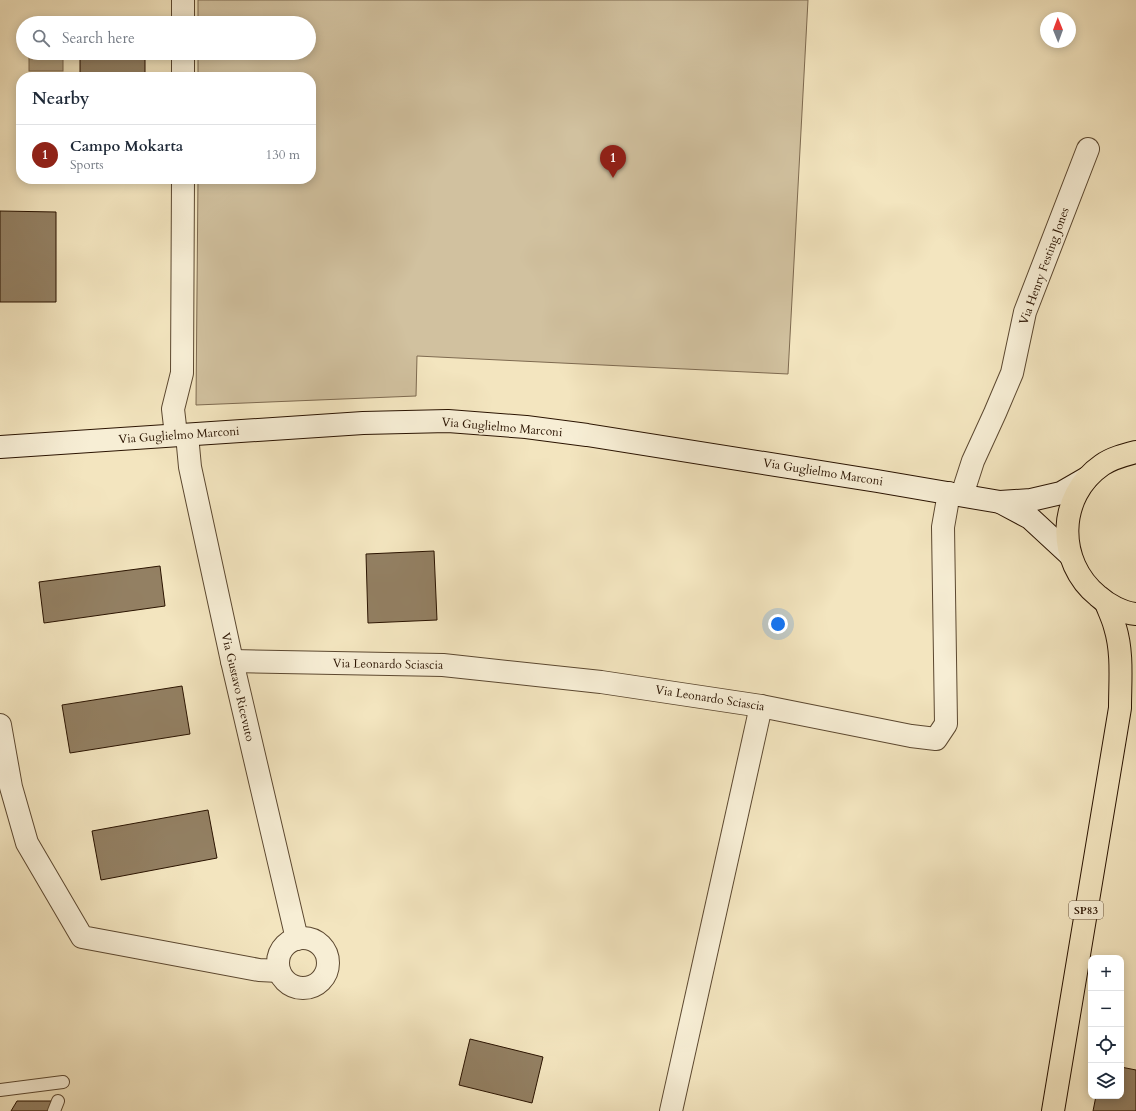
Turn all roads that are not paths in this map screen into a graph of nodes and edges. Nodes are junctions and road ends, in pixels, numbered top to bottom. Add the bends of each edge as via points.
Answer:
1 (183, 0) edge
2 (183, 16) edge
3 (183, 60) edge
4 (183, 72) edge
5 (1088, 149) dead end
6 (183, 184) edge
7 (182, 435) junction
8 (0, 447) edge
9 (1131, 451) edge
10 (1087, 478) junction
11 (956, 494) junction
12 (1000, 502) junction
13 (1070, 555) junction
14 (1106, 603) junction
15 (1136, 614) edge
16 (232, 660) junction
17 (1136, 674) edge
18 (761, 706) junction
19 (1120, 708) junction
20 (0, 725) edge
21 (297, 939) junction
22 (280, 971) junction
23 (63, 1082) dead end
24 (0, 1090) edge
25 (671, 1111) edge
26 (1053, 1111) edge

1 - 2 street
3 - 4 street
5 - 11 street, Via Henry Festing Jones via 1025,312 1012,373
6 - 7 street, Via Gustavo Ricevuto via 182,373 173,409
7 - 8 street, Via Guglielmo Marconi
7 - 11 street, Via Guglielmo Marconi via 363,423 448,421 587,435
7 - 16 street, Via Gustavo Ricevuto
9 - 10 main road via 1102,465
10 - 12 street, Via Guglielmo Marconi via 1061,493 1031,500
10 - 13 main road via 1076,495 1069,515 1067,535
11 - 12 street, Via Guglielmo Marconi
11 - 18 street, Via Leonardo Sciascia via 943,527 946,724 936,739
12 - 13 street, Via Guglielmo Marconi via 1030,518
13 - 14 main road via 1078,574 1090,590
14 - 15 main road
14 - 19 main road, SP83 via 1118,644
16 - 18 street, Via Leonardo Sciascia via 443,665 601,682
16 - 21 street, Via Gustavo Ricevuto
17 - 19 main road, SP83
18 - 25 street
19 - 26 main road, SP83
20 - 22 street via 11,787 27,843 82,936 259,970
21 - 22 street via 286,945 279,955
21 - 22 street via 314,940 321,946 326,953 327,971 316,984 299,988 290,985
23 - 24 lane

